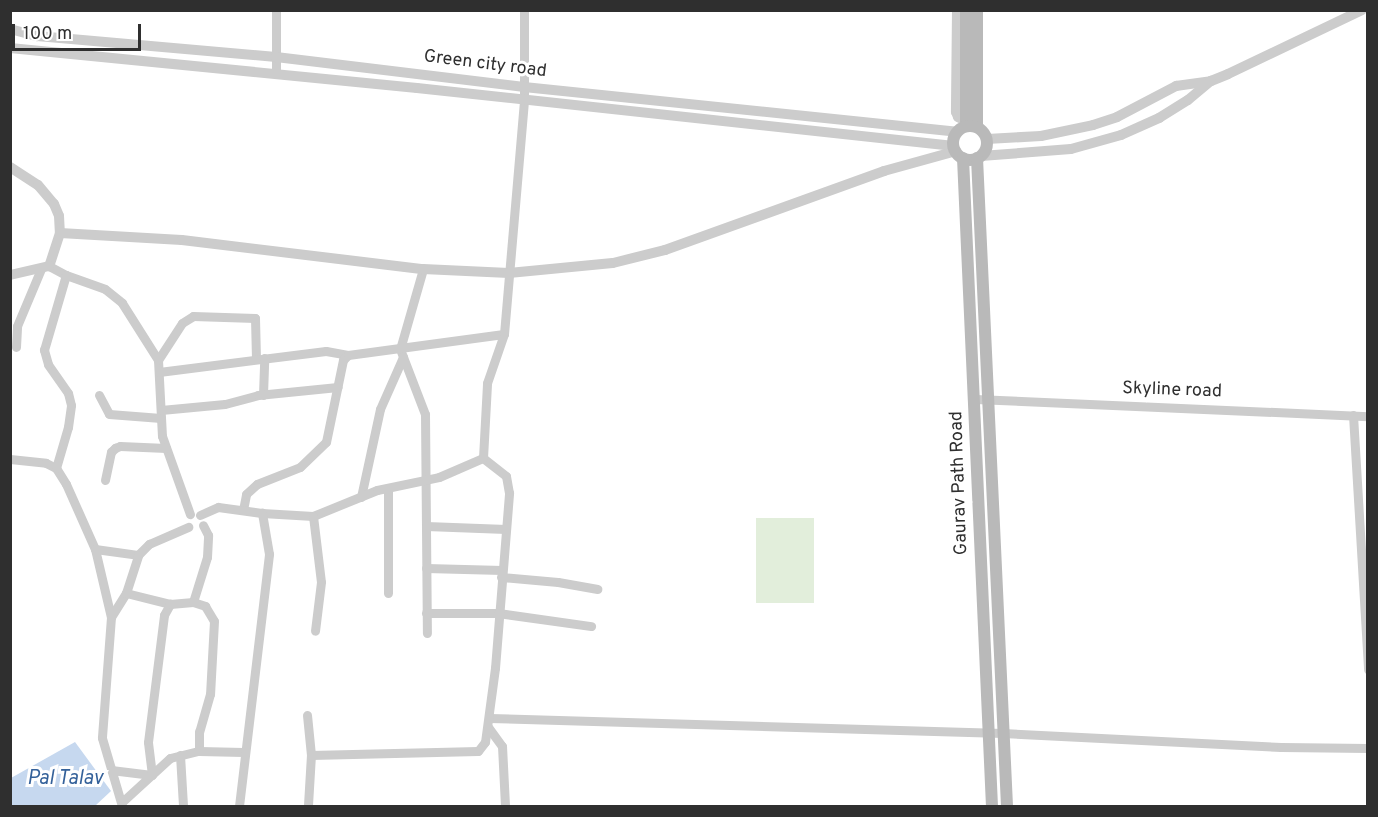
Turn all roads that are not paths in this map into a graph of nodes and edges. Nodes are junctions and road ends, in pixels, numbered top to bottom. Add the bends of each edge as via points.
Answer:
1 (276, 10) edge
2 (524, 10) edge
3 (957, 10) edge
4 (966, 10) edge
5 (977, 10) edge
6 (1362, 10) edge
7 (10, 30) edge
8 (10, 47) edge
9 (276, 57) junction
10 (276, 73) junction
11 (1211, 81) junction
12 (524, 87) junction
13 (524, 99) junction
14 (966, 126) junction
15 (1079, 130) junction
16 (987, 139) junction
17 (1084, 145) junction
18 (958, 151) junction
19 (979, 157) junction
20 (10, 167) edge
21 (60, 232) junction
22 (45, 267) junction
23 (423, 268) junction
24 (509, 273) junction
25 (10, 275) edge
26 (66, 275) junction
27 (504, 334) junction
28 (16, 346) dead end
29 (401, 353) junction
30 (348, 355) junction
31 (260, 358) junction
32 (158, 360) junction
33 (159, 372) junction
34 (338, 387) junction
35 (99, 395) dead end
36 (263, 395) junction
37 (975, 399) junction
38 (990, 400) junction
39 (161, 414) junction
40 (1353, 415) junction
41 (1368, 416) edge
42 (166, 448) junction
43 (483, 458) junction
44 (10, 459) edge
45 (56, 468) junction
46 (426, 479) junction
47 (105, 480) dead end
48 (388, 488) junction
49 (361, 497) junction
50 (243, 510) junction
51 (262, 513) junction
52 (190, 514) junction
53 (200, 514) junction
54 (313, 516) junction
55 (203, 525) junction
56 (426, 526) junction
57 (188, 527) junction
58 (506, 529) junction
59 (95, 549) junction
60 (138, 555) junction
61 (426, 567) junction
62 (502, 574) junction
63 (597, 589) dead end
64 (126, 593) junction
65 (388, 593) dead end
66 (193, 602) junction
67 (170, 604) junction
68 (426, 613) junction
69 (498, 614) junction
70 (111, 617) junction
71 (591, 626) dead end
72 (315, 630) dead end
73 (426, 633) dead end
74 (1368, 670) edge
75 (307, 715) dead end
76 (489, 723) junction
77 (987, 733) junction
78 (1003, 733) junction
79 (1368, 748) edge
80 (200, 751) junction
81 (243, 752) junction
82 (180, 755) junction
83 (311, 755) junction
84 (111, 770) junction
85 (152, 775) junction
86 (122, 804) edge
87 (308, 805) edge
88 (183, 807) edge
89 (239, 807) edge
90 (505, 807) edge
91 (992, 807) edge
92 (1006, 807) edge

1 - 9 street
2 - 12 street
3 - 14 street via 956,112
4 - 14 main road
5 - 14 main road
6 - 11 street
7 - 8 street
7 - 9 street, Green city road via 37,36
8 - 10 street, Green city road
9 - 10 street
9 - 12 street, Green city road
10 - 13 street, Green city road
11 - 15 street via 1176,86 1117,117
11 - 17 street via 1159,118 1121,135
12 - 13 street
12 - 14 street, Green city road
13 - 18 street, Green city road
13 - 24 street
14 - 16 main road
14 - 18 main road, Gaurav Path Road
15 - 16 street
15 - 17 street
16 - 19 main road
17 - 19 street
18 - 19 main road
18 - 24 street via 884,171 665,250 613,263
18 - 37 main road, Gaurav Path Road
19 - 38 main road, Gaurav Path Road
20 - 21 street via 38,185 54,204
21 - 22 street
21 - 23 street via 182,240
22 - 25 street
22 - 26 street
22 - 28 street via 17,326
23 - 24 street
23 - 29 street
24 - 27 street
26 - 32 street via 105,289 122,303
26 - 45 street via 44,350 71,405
27 - 29 street
27 - 43 street via 487,383
29 - 30 street
29 - 46 street via 425,414
29 - 49 street via 380,409
30 - 31 street via 326,351
30 - 34 street via 343,360
31 - 32 street via 255,318 193,316 182,323
31 - 33 street
31 - 36 street
32 - 33 street
33 - 39 street
34 - 36 street
34 - 50 street via 326,442 300,467 257,484 246,494
35 - 39 street via 109,414
36 - 39 street
37 - 38 street, Skyline road
37 - 77 main road, Gaurav Path Road
38 - 40 street, Skyline road
38 - 78 main road, Gaurav Path Road
39 - 42 street
40 - 41 street, Skyline road
40 - 74 street
42 - 47 street via 115,448
42 - 52 street
43 - 46 street
43 - 58 street via 506,476
44 - 45 street
45 - 59 street
46 - 48 street
46 - 56 street
48 - 49 street
48 - 65 street
49 - 54 street
50 - 51 street
50 - 53 street via 218,507
51 - 54 street
51 - 81 street via 269,554
52 - 53 street
52 - 57 street via 186,519
53 - 55 street
54 - 72 street via 321,582
55 - 57 street via 196,530
55 - 66 street via 208,536 207,557
56 - 58 street
56 - 61 street
57 - 60 street via 149,544
58 - 62 street
59 - 60 street
59 - 70 street
60 - 64 street
61 - 62 street
61 - 68 street
62 - 63 street
62 - 69 street
64 - 67 street
64 - 70 street
66 - 67 street
66 - 80 street via 205,606 214,621 210,694 199,732
67 - 85 street via 164,615 148,742
68 - 69 street
68 - 73 street
69 - 71 street
69 - 76 street
70 - 84 street via 102,727
75 - 83 street
76 - 77 street
76 - 83 street via 485,742 478,751
76 - 90 street via 502,746
77 - 78 street
77 - 91 main road, Gaurav Path Road
78 - 79 street
78 - 92 main road, Gaurav Path Road
80 - 81 street
80 - 82 street
81 - 89 street
82 - 85 street via 170,758
82 - 88 street
83 - 87 street
84 - 85 street
84 - 86 street
85 - 86 street

